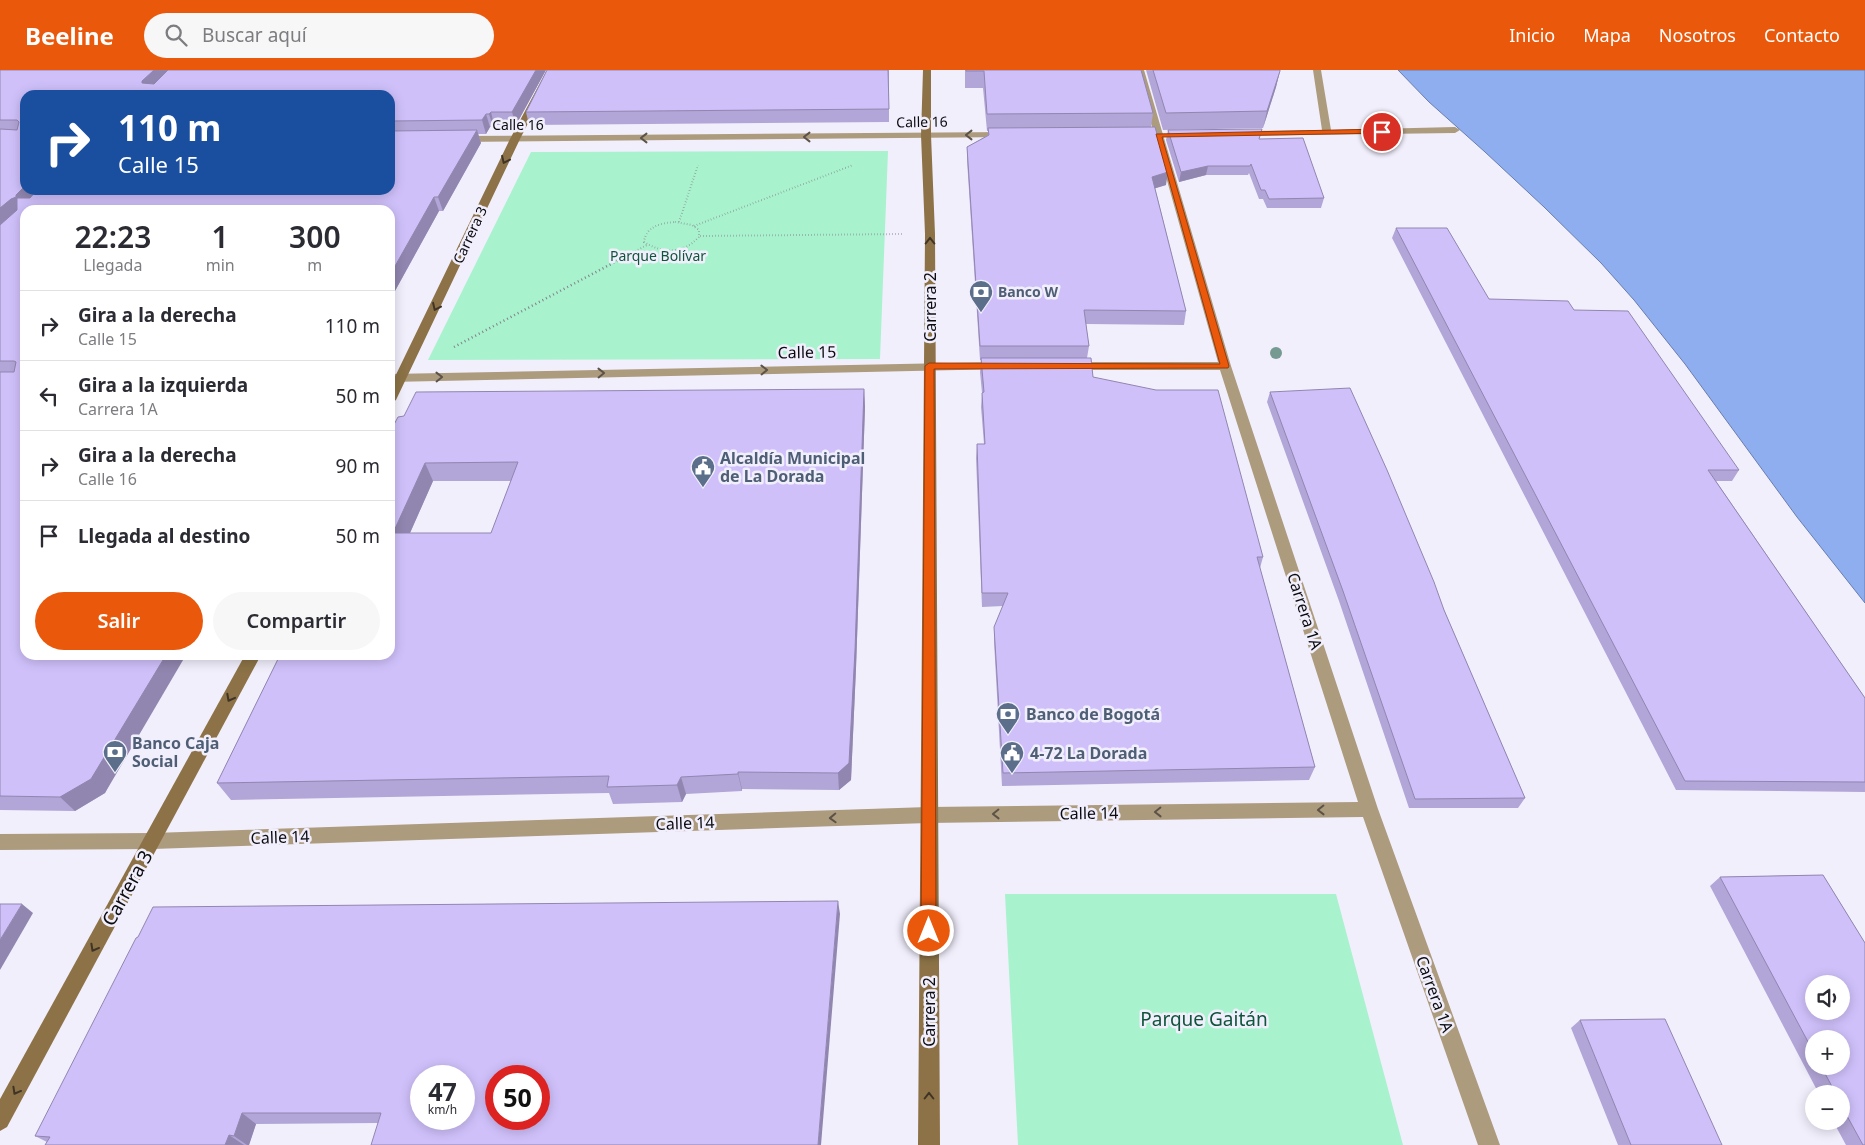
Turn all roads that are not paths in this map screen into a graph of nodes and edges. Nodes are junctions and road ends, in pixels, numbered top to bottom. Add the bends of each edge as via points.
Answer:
1 (551, 70) edge
2 (927, 70) edge
3 (1140, 70) edge
4 (1317, 70) edge
5 (1455, 130) dead end
6 (1327, 132) junction
7 (1228, 134) edge
8 (926, 135) junction
9 (1022, 135) edge
10 (448, 139) edge
11 (516, 139) junction
12 (929, 366) junction
13 (1018, 366) edge
14 (1057, 366) edge
15 (1225, 366) junction
16 (396, 378) edge
17 (250, 660) edge
18 (1369, 809) junction
19 (928, 814) junction
20 (153, 841) junction
21 (0, 842) edge
22 (0, 1120) edge
23 (929, 1145) edge
24 (1488, 1145) edge

1 - 11 main road, Carrera 3
2 - 8 main road, Carrera 2
3 - 15 street, Carrera 1A
4 - 6 street
5 - 6 street
6 - 7 street
9 -> 8 street, Calle 16
8 -> 11 street, Calle 16
12 -> 8 main road, Carrera 2 via 930,234
10 - 11 street, Calle 16
11 -> 16 main road, Carrera 3
12 - 13 street, Calle 15
16 -> 12 street, Calle 15
12 - 19 main road, Carrera 2
14 - 15 street
15 - 18 street, Carrera 1A
17 -> 20 main road, Carrera 3
18 -> 19 street, Calle 14
18 - 24 street, Carrera 1A
19 -> 20 street, Calle 14
23 -> 19 main road, Carrera 2
20 - 21 street, Calle 14
20 -> 22 main road, Carrera 3

